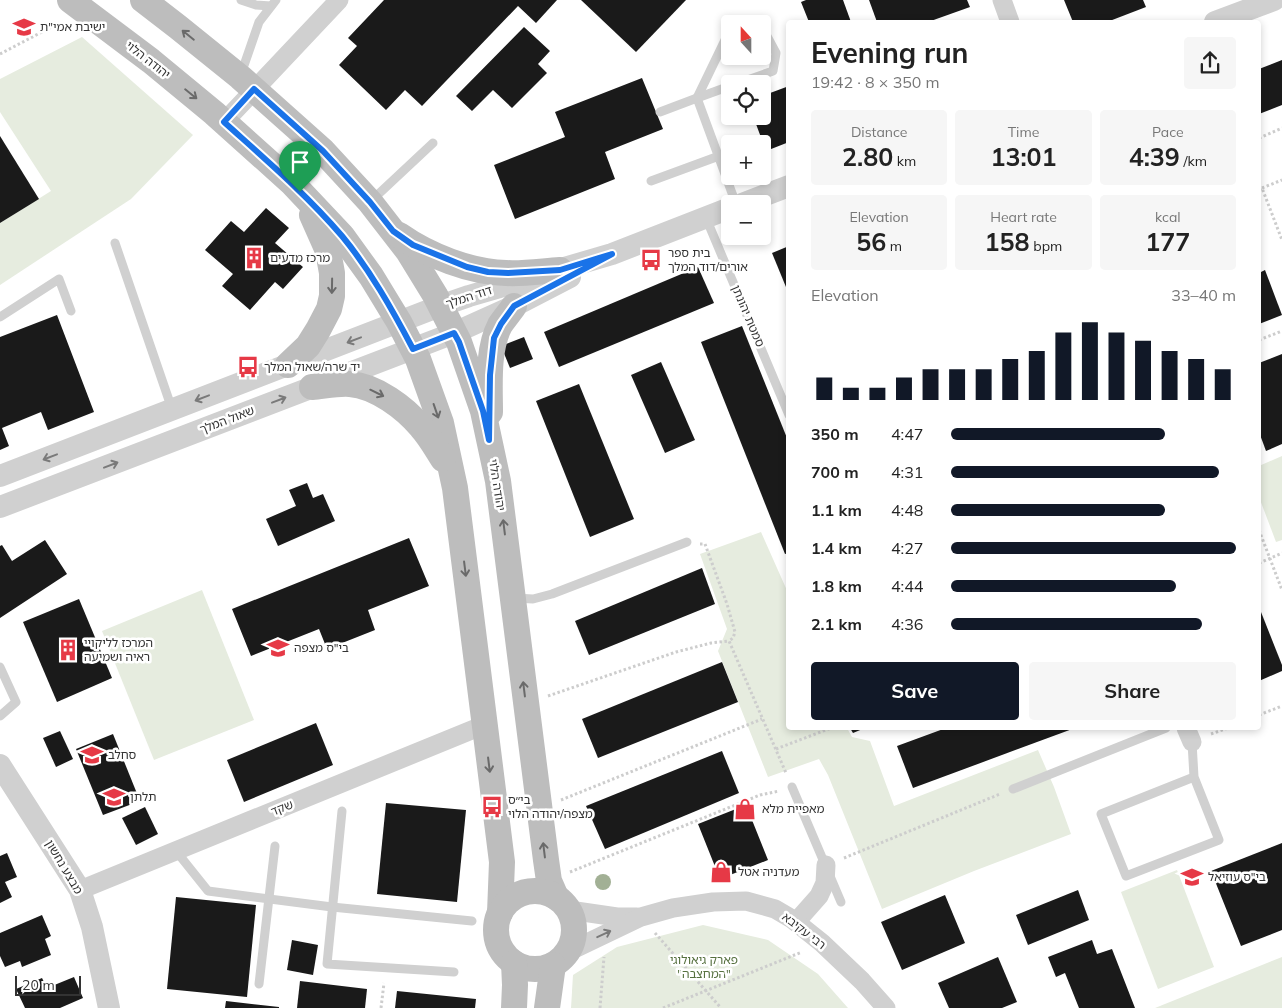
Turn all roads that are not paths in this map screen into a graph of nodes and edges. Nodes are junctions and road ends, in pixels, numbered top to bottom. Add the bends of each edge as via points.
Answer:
1 (143, 0) edge
2 (241, 0) edge
3 (339, 0) edge
4 (1002, 0) edge
5 (1274, 0) edge
6 (274, 3) edge
7 (66, 10) edge
8 (1009, 20) edge
9 (1220, 20) edge
10 (771, 43) edge
11 (721, 48) edge
12 (760, 75) edge
13 (247, 83) junction
14 (721, 89) edge
15 (697, 98) junction
16 (660, 112) dead end
17 (224, 122) junction
18 (433, 143) dead end
19 (719, 156) junction
20 (652, 181) dead end
21 (786, 187) edge
22 (300, 192) junction
23 (733, 195) edge
24 (766, 195) edge
25 (370, 202) junction
26 (721, 212) edge
27 (706, 218) junction
28 (393, 231) junction
29 (115, 244) dead end
30 (612, 254) junction
31 (560, 270) junction
32 (440, 306) junction
33 (514, 306) junction
34 (71, 311) dead end
35 (0, 317) edge
36 (399, 322) junction
37 (454, 333) junction
38 (413, 349) junction
39 (288, 365) junction
40 (312, 387) junction
41 (786, 408) edge
42 (172, 410) junction
43 (489, 440) junction
44 (450, 469) junction
45 (0, 476) edge
46 (0, 507) edge
47 (686, 542) dead end
48 (513, 598) junction
49 (0, 667) edge
50 (0, 716) edge
51 (484, 725) junction
52 (1161, 730) edge
53 (1189, 735) edge
54 (0, 765) edge
55 (1194, 777) junction
56 (792, 787) road end
57 (1012, 789) road end
58 (342, 811) dead end
59 (275, 846) dead end
60 (176, 851) junction
61 (826, 865) junction
62 (80, 890) junction
63 (558, 896) junction
64 (268, 899) junction
65 (841, 902) dead end
66 (332, 907) junction
67 (500, 913) junction
68 (641, 917) junction
69 (472, 921) dead end
70 (796, 922) junction
71 (560, 958) junction
72 (514, 963) junction
73 (454, 972) dead end
74 (259, 984) dead end
75 (109, 1008) edge
76 (514, 1008) edge
77 (547, 1008) edge
78 (886, 1008) edge

13 -> 1 main road, יהודה הלוי
2 - 6 lane via 256,5
3 - 13 street
4 - 8 street
5 - 9 street
6 - 13 lane via 259,22
7 -> 17 main road, יהודה הלוי via 150,61
10 - 12 lane via 776,53 773,70
11 - 15 lane
13 - 17 street
13 - 25 main road, יהודה הלוי via 323,151
14 - 15 lane
15 - 16 lane
15 - 19 lane
17 - 22 main road, יהודה הלוי
18 - 25 lane
19 - 20 lane
19 - 23 lane
21 - 24 street
22 - 36 main road, יהודה הלוי via 342,236
22 -> 39 main road via 328,251 332,296 308,346
25 - 28 main road, יהודה הלוי
26 - 27 street, דוד המלך
27 - 30 street, דוד המלך
27 - 41 lane, סמטת יהונתן
28 - 31 main road via 413,245 474,269 508,273
28 - 32 main road, יהודה הלוי
29 - 42 lane
30 - 31 street, דוד המלך
30 - 33 street, דוד המלך
31 - 32 street, דוד המלך
32 - 36 street
32 - 37 main road, יהודה הלוי
33 - 37 street, דוד המלך
33 - 43 main road via 494,338
34 - 35 lane via 59,279
36 - 38 main road, יהודה הלוי
36 -> 39 street
37 - 38 street, שאול המלך
37 - 43 main road, יהודה הלוי via 483,411
38 - 40 street, שאול המלך
38 -> 44 main road, יהודה הלוי via 440,423
39 -> 42 street
40 -> 44 main road via 351,384 381,394 422,428
46 -> 40 street, שאול המלך
42 -> 45 street
48 -> 43 main road, יהודה הלוי via 498,481
44 -> 51 main road, יהודה הלוי
47 - 48 lane via 552,594 533,599
63 -> 48 main road, יהודה הלוי via 526,703
49 - 50 lane via 16,702
51 - 60 street, שקד
51 -> 67 main road, יהודה הלוי via 502,862
52 - 57 lane
53 - 55 lane
54 - 62 street, מבצע נחשון
55 - 55 lane via 1101,814 1126,876 1219,840
56 - 61 lane
58 - 66 lane
59 - 64 lane
60 - 62 street, שקד
60 - 64 lane via 208,891
61 - 65 lane
61 - 70 street via 825,883 819,896
62 - 75 street, מבצע נחשון via 92,927
63 - 67 main road via 537,891 524,893 508,903
63 - 68 street, רבי עקיבא via 617,917
63 - 71 main road via 573,920 574,931 573,942
64 - 66 lane
64 - 74 lane
66 - 69 lane
66 - 73 lane via 326,964
67 - 72 main road via 498,941 502,951
68 - 70 street, רבי עקיבא via 713,902 746,901 775,909
71 -> 68 street, רבי עקיבא
70 - 78 street, רבי עקיבא via 862,981
71 - 72 main road via 542,968 530,969
71 - 77 main road
72 - 76 main road

